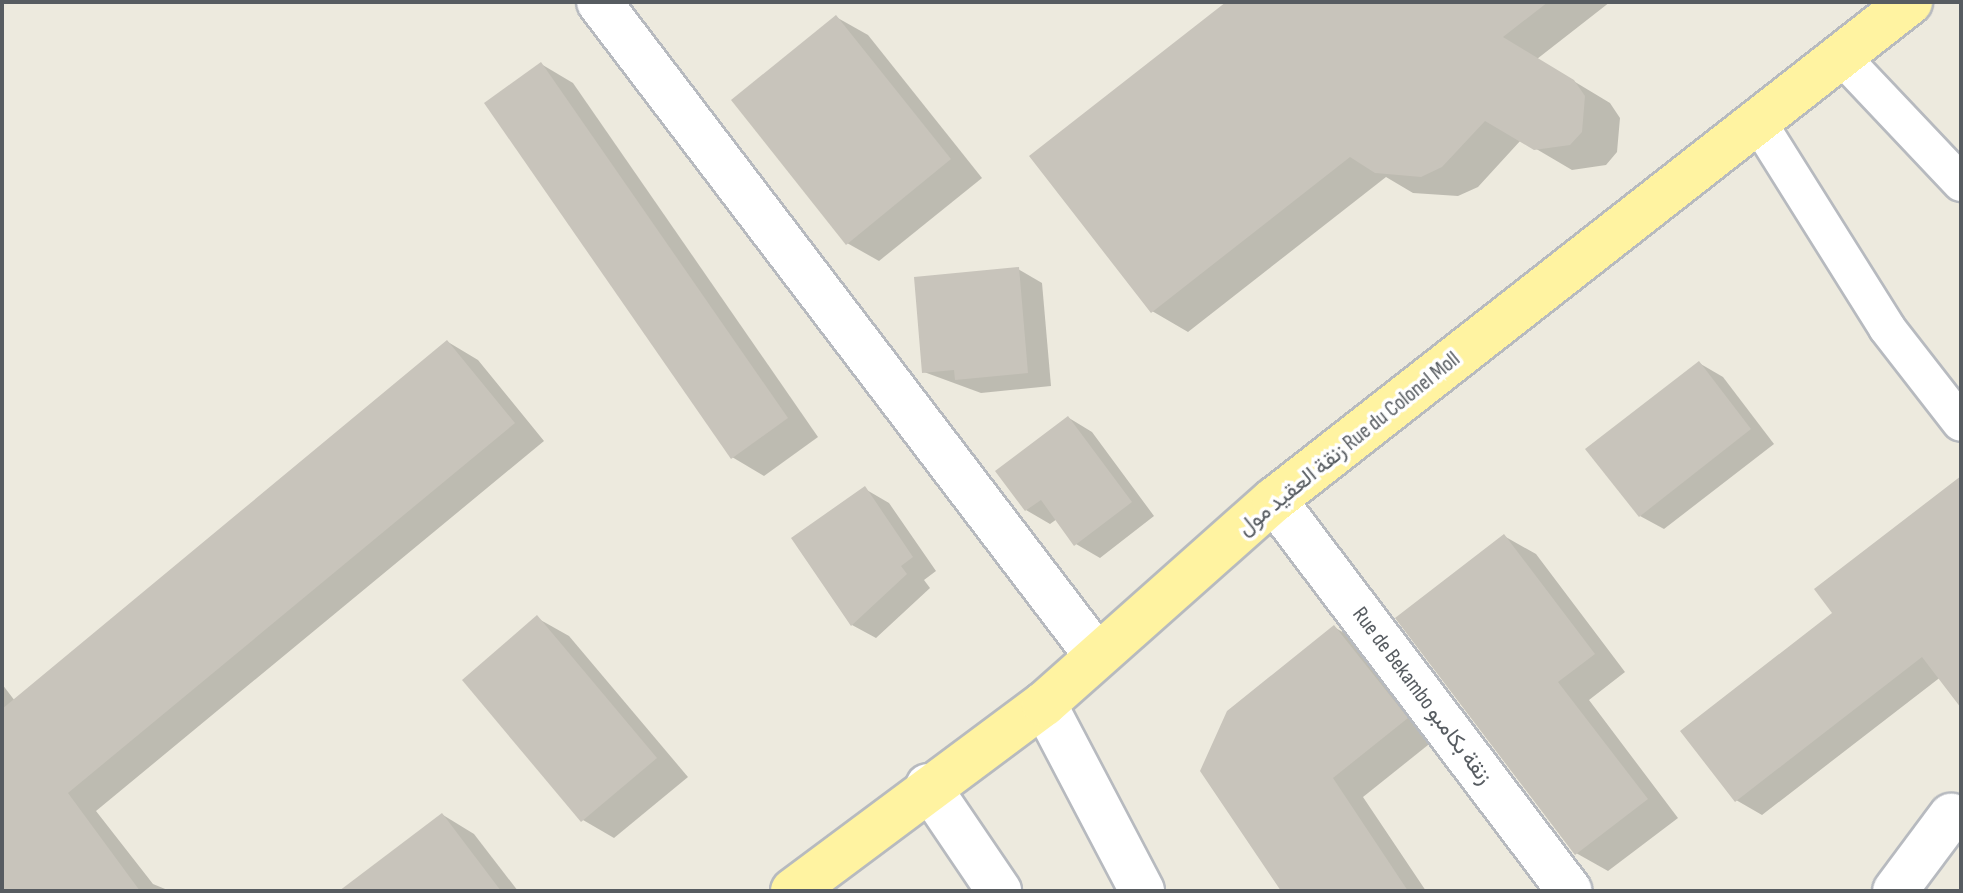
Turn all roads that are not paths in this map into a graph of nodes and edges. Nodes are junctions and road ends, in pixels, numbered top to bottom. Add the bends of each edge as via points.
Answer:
1 (599, 2) edge
2 (1910, 2) edge
3 (1841, 56) junction
4 (1758, 122) junction
5 (1961, 183) edge
6 (1961, 423) edge
7 (1274, 500) junction
8 (1097, 656) junction
9 (1044, 704) junction
10 (928, 786) junction
11 (1951, 816) dead end
12 (793, 891) edge
13 (999, 891) edge
14 (1142, 891) edge
15 (1570, 891) edge
16 (1895, 891) edge

1 - 8 street
2 - 3 main road, زنقة العقيد مول Rue du Colonel Moll
3 - 4 main road, زنقة العقيد مول Rue du Colonel Moll
3 - 5 lane
4 - 6 lane via 1887,328
4 - 7 main road, زنقة العقيد مول Rue du Colonel Moll
7 - 8 main road, زنقة العقيد مول Rue du Colonel Moll
7 - 15 street, Rue de Bekambo زنقة بكامبو
8 - 9 main road, زنقة العقيد مول Rue du Colonel Moll
9 - 10 main road, زنقة العقيد مول Rue du Colonel Moll
9 - 14 street
10 - 12 main road, زنقة العقيد مول Rue du Colonel Moll
10 - 13 street
11 - 16 street

